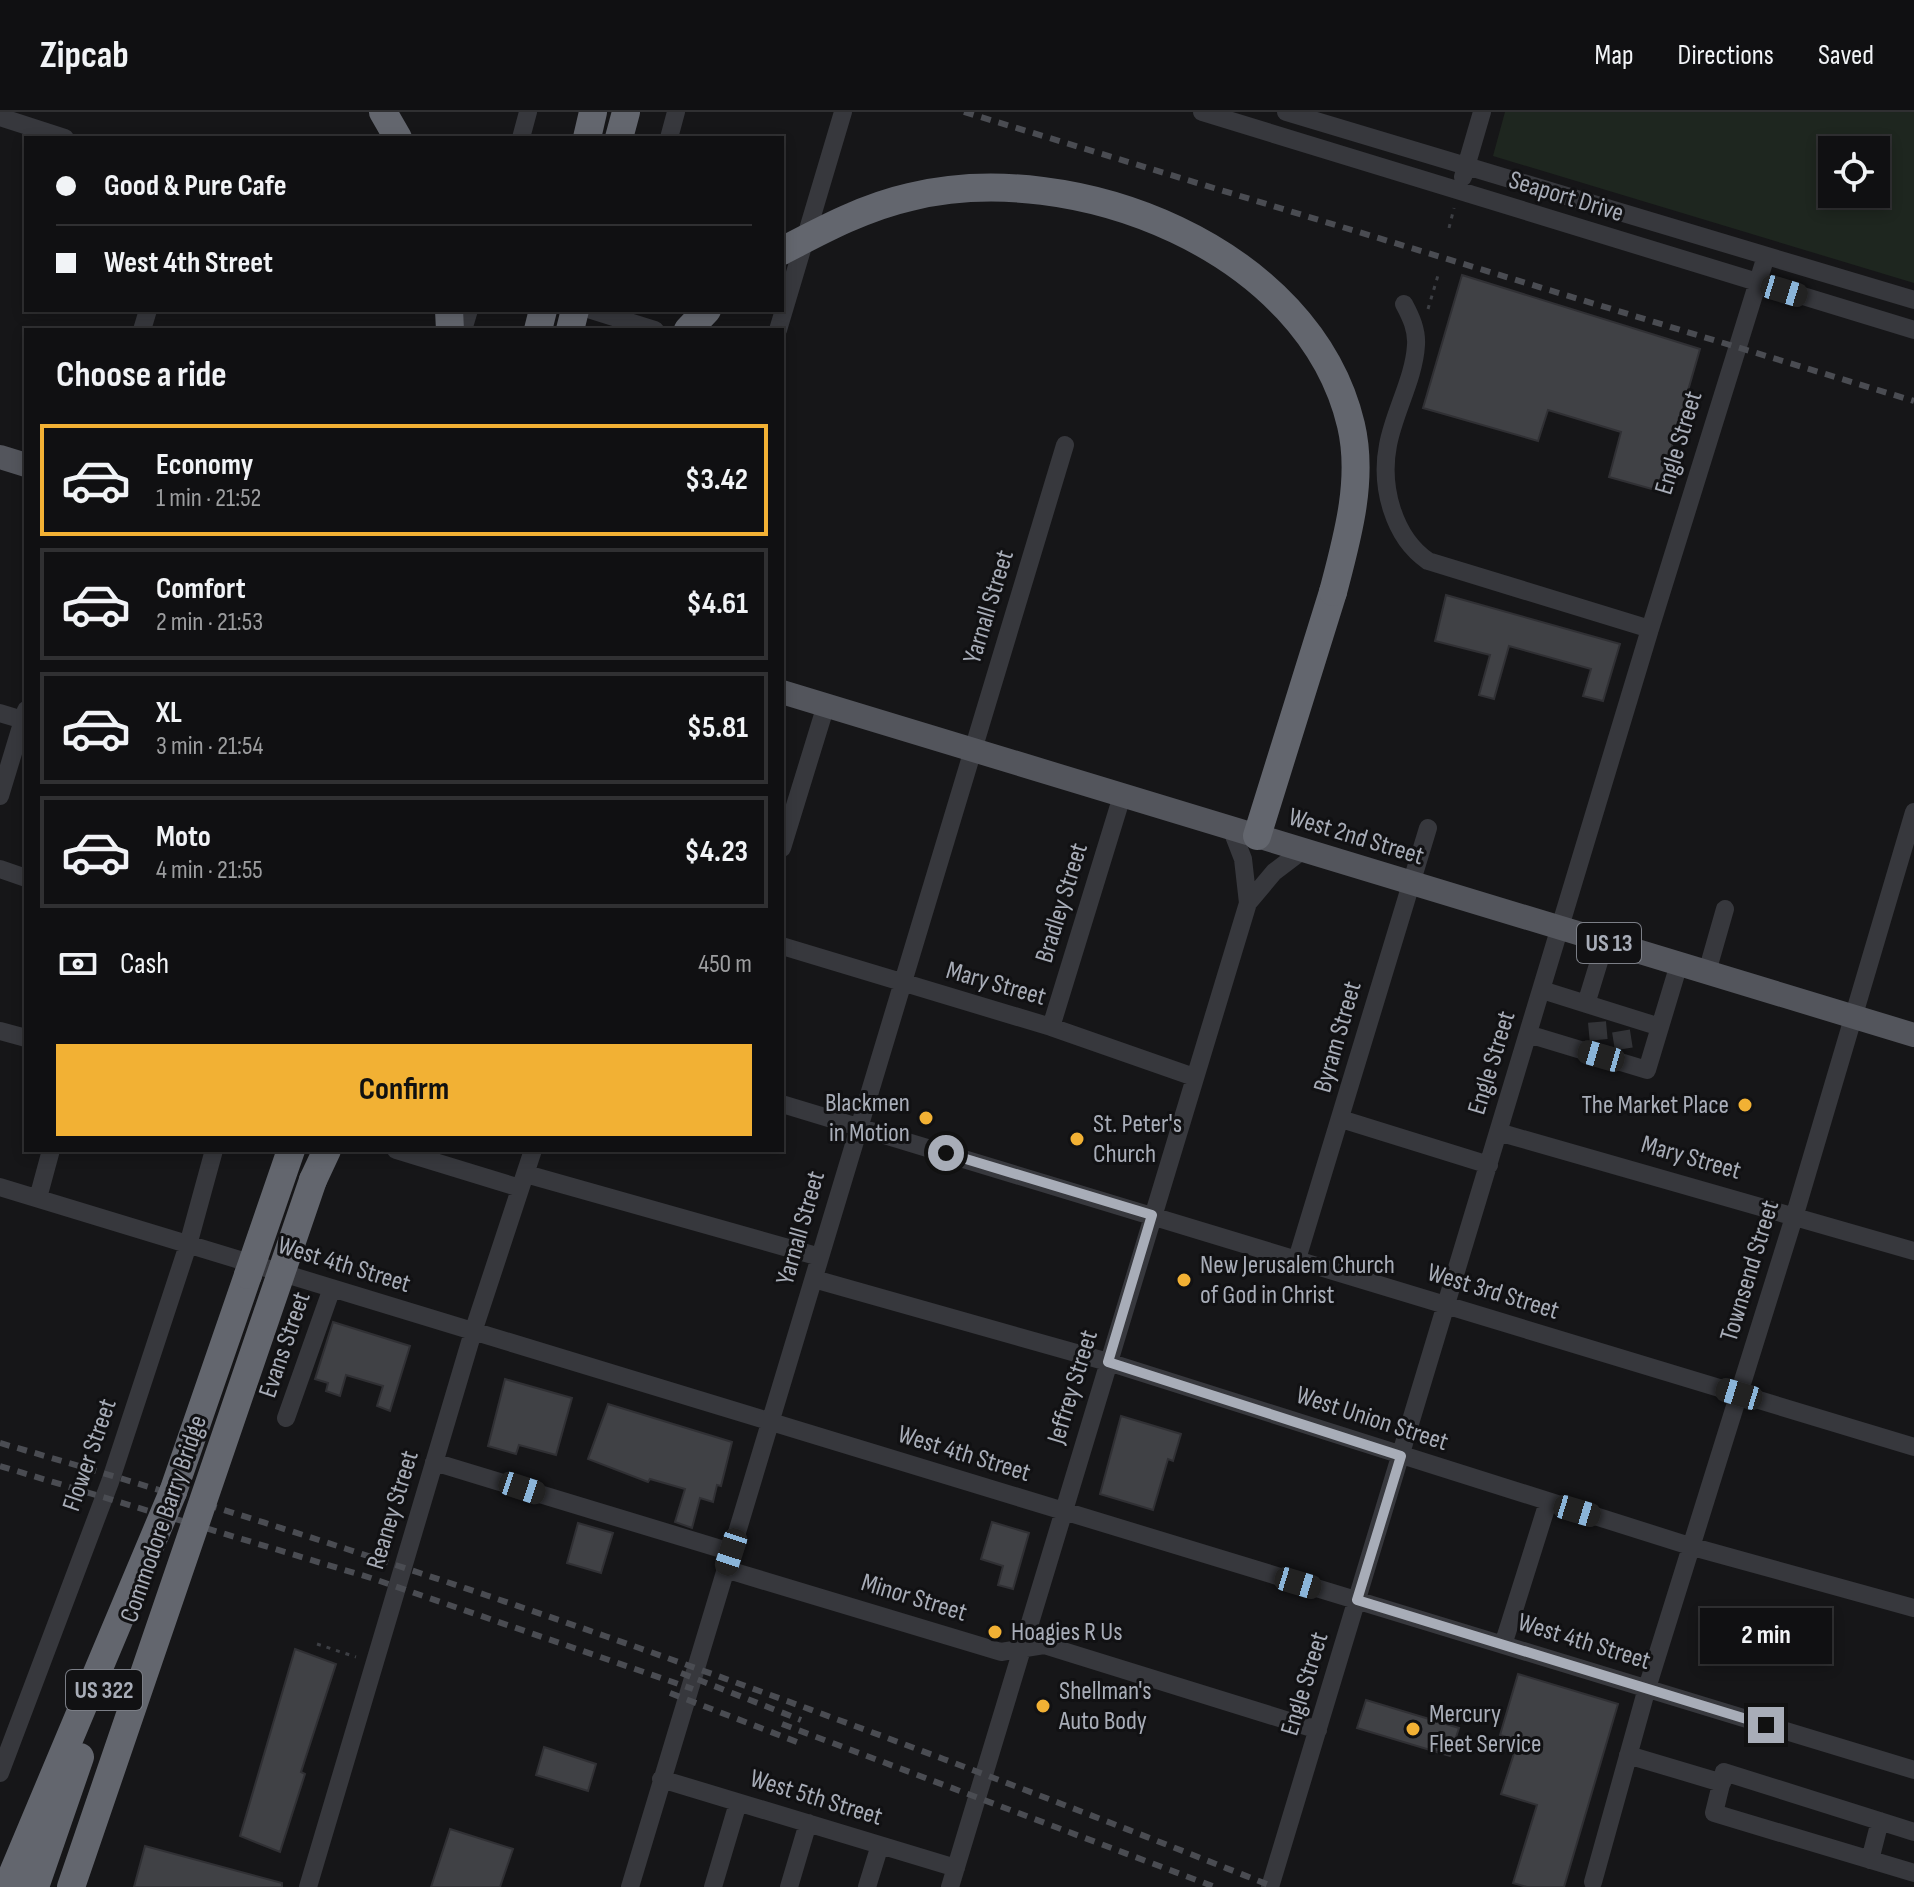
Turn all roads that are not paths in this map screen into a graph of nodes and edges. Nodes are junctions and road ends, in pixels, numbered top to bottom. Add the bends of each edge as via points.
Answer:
1 (383, 112) edge
2 (528, 112) edge
3 (593, 112) edge
4 (626, 112) edge
5 (676, 112) edge
6 (843, 112) edge
7 (1202, 112) edge
8 (1286, 112) edge
9 (1482, 112) edge
10 (7, 116) edge
11 (60, 136) edge
12 (397, 136) edge
13 (522, 136) edge
14 (587, 136) edge
15 (620, 136) edge
16 (670, 136) edge
17 (1467, 166) junction
18 (1459, 191) junction
19 (1628, 214) junction
20 (1621, 241) junction
21 (784, 250) edge
22 (1766, 256) junction
23 (1758, 283) junction
24 (1914, 300) edge
25 (1404, 304) dead end
26 (784, 310) edge
27 (705, 312) edge
28 (620, 314) edge
29 (651, 328) edge
30 (690, 328) edge
31 (1914, 330) edge
32 (1065, 445) dead end
33 (0, 457) edge
34 (24, 464) edge
35 (1650, 629) junction
36 (784, 693) edge
37 (826, 705) junction
38 (0, 713) edge
39 (24, 715) edge
40 (973, 750) junction
41 (0, 796) edge
42 (1122, 796) junction
43 (1914, 812) edge
44 (1428, 828) dead end
45 (1244, 832) junction
46 (784, 842) edge
47 (1303, 850) junction
48 (0, 869) edge
49 (24, 877) edge
50 (1410, 882) junction
51 (1248, 903) junction
52 (1725, 909) dead end
53 (1560, 928) junction
54 (1605, 942) junction
55 (784, 947) edge
56 (1679, 964) junction
57 (1707, 972) junction
58 (902, 983) junction
59 (1542, 990) junction
60 (1592, 1011) junction
61 (1851, 1016) junction
62 (1051, 1027) junction
63 (1660, 1027) junction
64 (0, 1031) edge
65 (1528, 1034) junction
66 (1914, 1035) edge
67 (24, 1037) edge
68 (1622, 1040) junction
69 (1194, 1077) junction
70 (784, 1105) edge
71 (1341, 1119) junction
72 (857, 1126) junction
73 (1498, 1132) junction
74 (50, 1152) edge
75 (213, 1152) edge
76 (278, 1152) edge
77 (290, 1152) edge
78 (324, 1152) edge
79 (404, 1152) edge
80 (532, 1152) edge
81 (1489, 1165) junction
82 (523, 1181) junction
83 (0, 1187) edge
84 (38, 1198) junction
85 (1795, 1214) junction
86 (1152, 1215) junction
87 (188, 1245) junction
88 (1914, 1251) edge
89 (820, 1257) junction
90 (1297, 1259) junction
91 (248, 1275) junction
92 (814, 1279) junction
93 (332, 1288) junction
94 (1446, 1305) junction
95 (473, 1332) junction
96 (1108, 1362) junction
97 (1739, 1394) junction
98 (286, 1418) dead end
99 (771, 1423) junction
100 (1914, 1447) edge
101 (1401, 1456) junction
102 (434, 1462) junction
103 (173, 1492) junction
104 (1548, 1502) junction
105 (1063, 1511) junction
106 (192, 1530) junction
107 (1693, 1547) junction
108 (728, 1561) junction
109 (1357, 1600) junction
110 (1914, 1608) edge
111 (1503, 1645) junction
112 (1022, 1649) junction
113 (1647, 1688) junction
114 (1318, 1730) junction
115 (1628, 1755) junction
116 (1914, 1770) edge
117 (0, 1773) edge
118 (661, 1779) junction
119 (1722, 1783) junction
120 (738, 1803) junction
121 (1880, 1821) junction
122 (808, 1823) junction
123 (1914, 1832) edge
124 (880, 1845) junction
125 (1870, 1860) junction
126 (956, 1868) junction
127 (1914, 1872) edge
128 (1593, 1882) dead end
129 (7, 1887) edge
130 (35, 1887) edge
131 (71, 1887) edge
132 (88, 1887) edge
133 (308, 1887) edge
134 (630, 1887) edge
135 (713, 1887) edge
136 (789, 1887) edge
137 (867, 1887) edge
138 (950, 1887) edge
139 (1270, 1887) edge
140 (1909, 1887) edge

1 - 12 highway
2 - 13 street
3 - 14 highway
4 - 15 highway
5 - 16 street
6 - 26 street
7 - 18 street, Seaport Drive
8 - 17 street, Seaport Drive
9 - 17 street
10 - 11 street
17 - 18 street
17 - 19 street, Seaport Drive
18 - 20 street, Seaport Drive
19 - 20 street
19 - 22 street, Seaport Drive
20 - 23 street, Seaport Drive
21 - 45 highway, bridge via 829,226 910,197 1036,189 1087,197 1177,231 1255,279 1290,310 1338,385 1351,428 1353,506 1333,592
22 - 23 street, Engle Street
22 - 24 street, Seaport Drive
23 - 31 street, Seaport Drive
23 - 35 street, Engle Street
25 - 35 street via 1415,327 1416,347 1388,446 1389,489 1391,508 1416,553
27 - 30 highway
28 - 29 street
32 - 40 street, Yarnall Street
33 - 34 main road
35 - 53 street, Engle Street
36 - 37 main road, West 2nd Street / US 13
37 - 40 main road, West 2nd Street / US 13
37 - 46 street
38 - 39 street
39 - 41 street
40 - 42 main road, West 2nd Street / US 13
40 - 58 street, Yarnall Street
42 - 45 main road, West 2nd Street / US 13
42 - 62 street, Bradley Street
43 - 61 street, Townsend Street
44 - 50 street, Byram Street
45 - 47 main road, West 2nd Street / US 13
45 - 51 street
47 - 50 main road, West 2nd Street / US 13
47 - 51 street via 1274,872
48 - 49 street
50 - 53 main road, West 2nd Street / US 13
50 - 71 street, Byram Street
51 - 69 street, Jeffrey Street
52 - 57 street
53 - 54 main road, West 2nd Street / US 13
53 - 59 street, Engle Street
54 - 56 main road, West 2nd Street / US 13
54 - 60 street
55 - 58 street, Mary Street
56 - 57 main road, West 2nd Street / US 13
56 - 63 street
57 - 61 main road, West 2nd Street / US 13
58 - 62 street, Mary Street
58 - 72 street, Yarnall Street
59 - 60 street
59 - 65 street, Engle Street
60 - 68 street
61 - 66 main road, West 2nd Street / US 13
61 - 85 street, Townsend Street
62 - 69 street, Mary Street
63 - 68 street
63 - 68 street via 1647,1070
64 - 67 street
65 - 68 street via 1600,1050
65 - 73 street, Engle Street
69 - 86 street, Jeffrey Street
70 - 72 street, West 3rd Street
71 - 81 street
71 - 90 street, Byram Street
72 - 86 street, West 3rd Street
72 - 89 street, Yarnall Street
73 - 81 street, Engle Street
73 - 85 street, Mary Street
74 - 84 street
75 - 87 street, Flower Street
76 - 91 highway, bridge
77 - 91 highway, Commodore Barry Bridge / US 322, bridge
78 - 106 highway, Commodore Barry Bridge / US 322, bridge
79 - 82 street
80 - 82 street, Reaney Street
81 - 94 street, Engle Street
82 - 89 street
82 - 95 street, Reaney Street
83 - 84 street, West 4th Street
84 - 87 street, West 4th Street
85 - 88 street, Mary Street
85 - 97 street, Townsend Street
86 - 90 street, West 3rd Street
86 - 96 street, Jeffrey Street
87 - 93 street, West 4th Street
87 - 117 street, Flower Street via 110,1482
89 - 92 street, Yarnall Street
90 - 94 street, West 3rd Street
91 - 103 highway, Commodore Barry Bridge / US 322
92 - 96 street, West Union Street
92 - 99 street, Yarnall Street
93 - 95 street, West 4th Street
93 - 98 street, Evans Street
94 - 97 street, West 3rd Street
94 - 101 street, Engle Street
95 - 99 street, West 4th Street
95 - 102 street, Reaney Street
96 - 101 street, West Union Street
96 - 105 street, Jeffrey Street
97 - 100 street, West 3rd Street
97 - 107 street, Townsend Street
99 - 105 street, West 4th Street
99 - 108 street, Yarnall Street
101 - 104 street, West Union Street
101 - 109 street, Engle Street
102 - 108 street, Minor Street
102 - 133 street, Reaney Street
103 - 129 highway, bridge
103 - 130 highway, Commodore Barry Bridge / US 322, bridge
104 - 107 street, West Union Street
104 - 111 street
105 - 109 street, West 4th Street
105 - 112 street, Jeffrey Street
106 - 131 highway, Commodore Barry Bridge / US 322, bridge
106 - 132 highway, bridge
107 - 110 street, West Union Street
107 - 113 street, Townsend Street
108 - 112 street, Minor Street via 1001,1652
108 - 118 street, Yarnall Street
109 - 111 street, West 4th Street
109 - 114 street, Engle Street
111 - 113 street, West 4th Street
112 - 114 street, Minor Street via 1044,1645
112 - 126 street, Jeffrey Street
113 - 115 street, Townsend Street
113 - 116 street, West 4th Street
114 - 139 street, Engle Street
115 - 119 street
115 - 128 street, Townsend Street
118 - 120 street, West 5th Street
118 - 134 street, Yarnall Street
119 - 121 street via 1724,1772
119 - 125 street via 1714,1813
120 - 122 street, West 5th Street
120 - 135 street
121 - 123 street
121 - 125 street
122 - 124 street, West 5th Street
122 - 136 street
124 - 126 street, West 5th Street
124 - 137 street
125 - 127 street
126 - 138 street, Jeffrey Street
127 - 140 street

